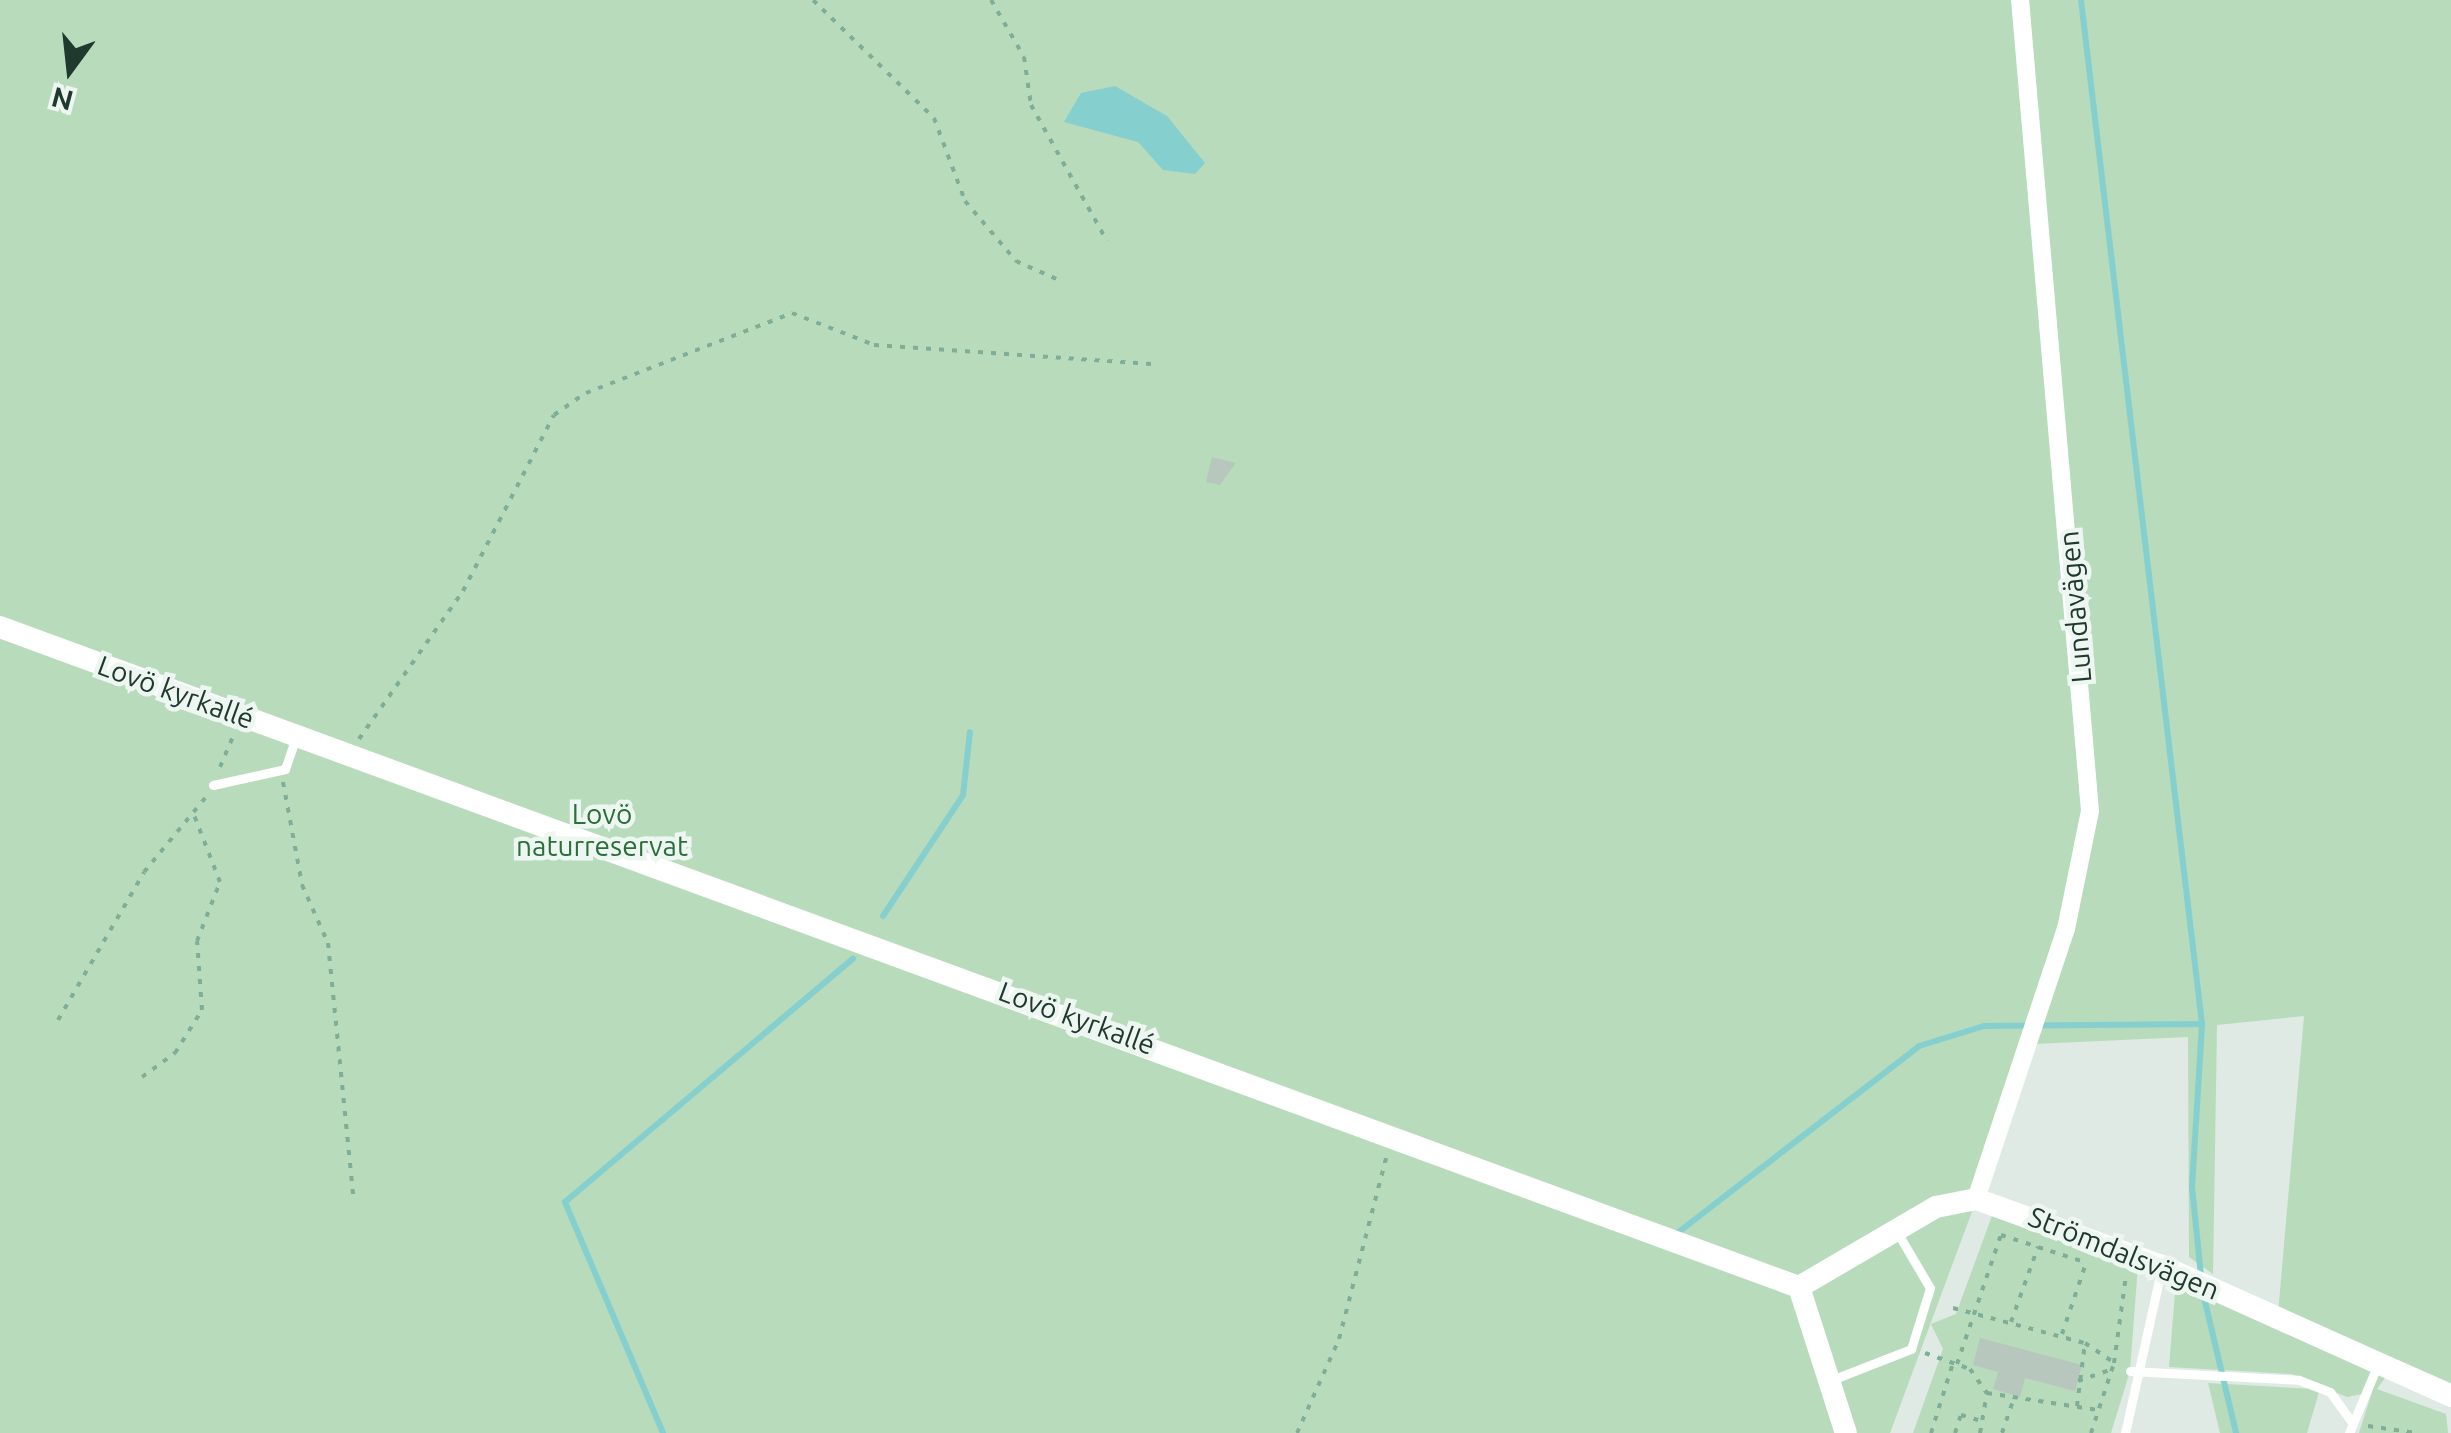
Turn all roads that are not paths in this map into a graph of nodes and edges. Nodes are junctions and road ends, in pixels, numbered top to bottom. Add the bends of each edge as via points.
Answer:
1 (2020, 0) edge
2 (0, 627) edge
3 (297, 734) junction
4 (214, 785) road end
5 (1976, 1199) junction
6 (1895, 1229) junction
7 (2162, 1266) junction
8 (1798, 1286) junction
9 (2378, 1363) junction
10 (2130, 1371) road end
11 (2144, 1372) junction
12 (1834, 1379) junction
13 (2451, 1396) edge
14 (2351, 1429) edge
15 (1846, 1433) edge
16 (2125, 1433) edge

1 - 5 street, Lundavägen via 2090,811 2071,910
2 - 3 street, Lovö kyrkallé
3 - 4 lane via 285,769
3 - 8 street, Lovö kyrkallé
5 - 6 street
5 - 7 street, Strömdalsvägen
6 - 8 street
6 - 12 lane via 1930,1288 1911,1349
7 - 9 street, Strömdalsvägen
7 - 11 lane
8 - 12 street
9 - 13 street, Strömdalsvägen
9 - 14 lane
10 - 11 lane
11 - 14 lane via 2316,1385
11 - 16 lane
12 - 15 street

